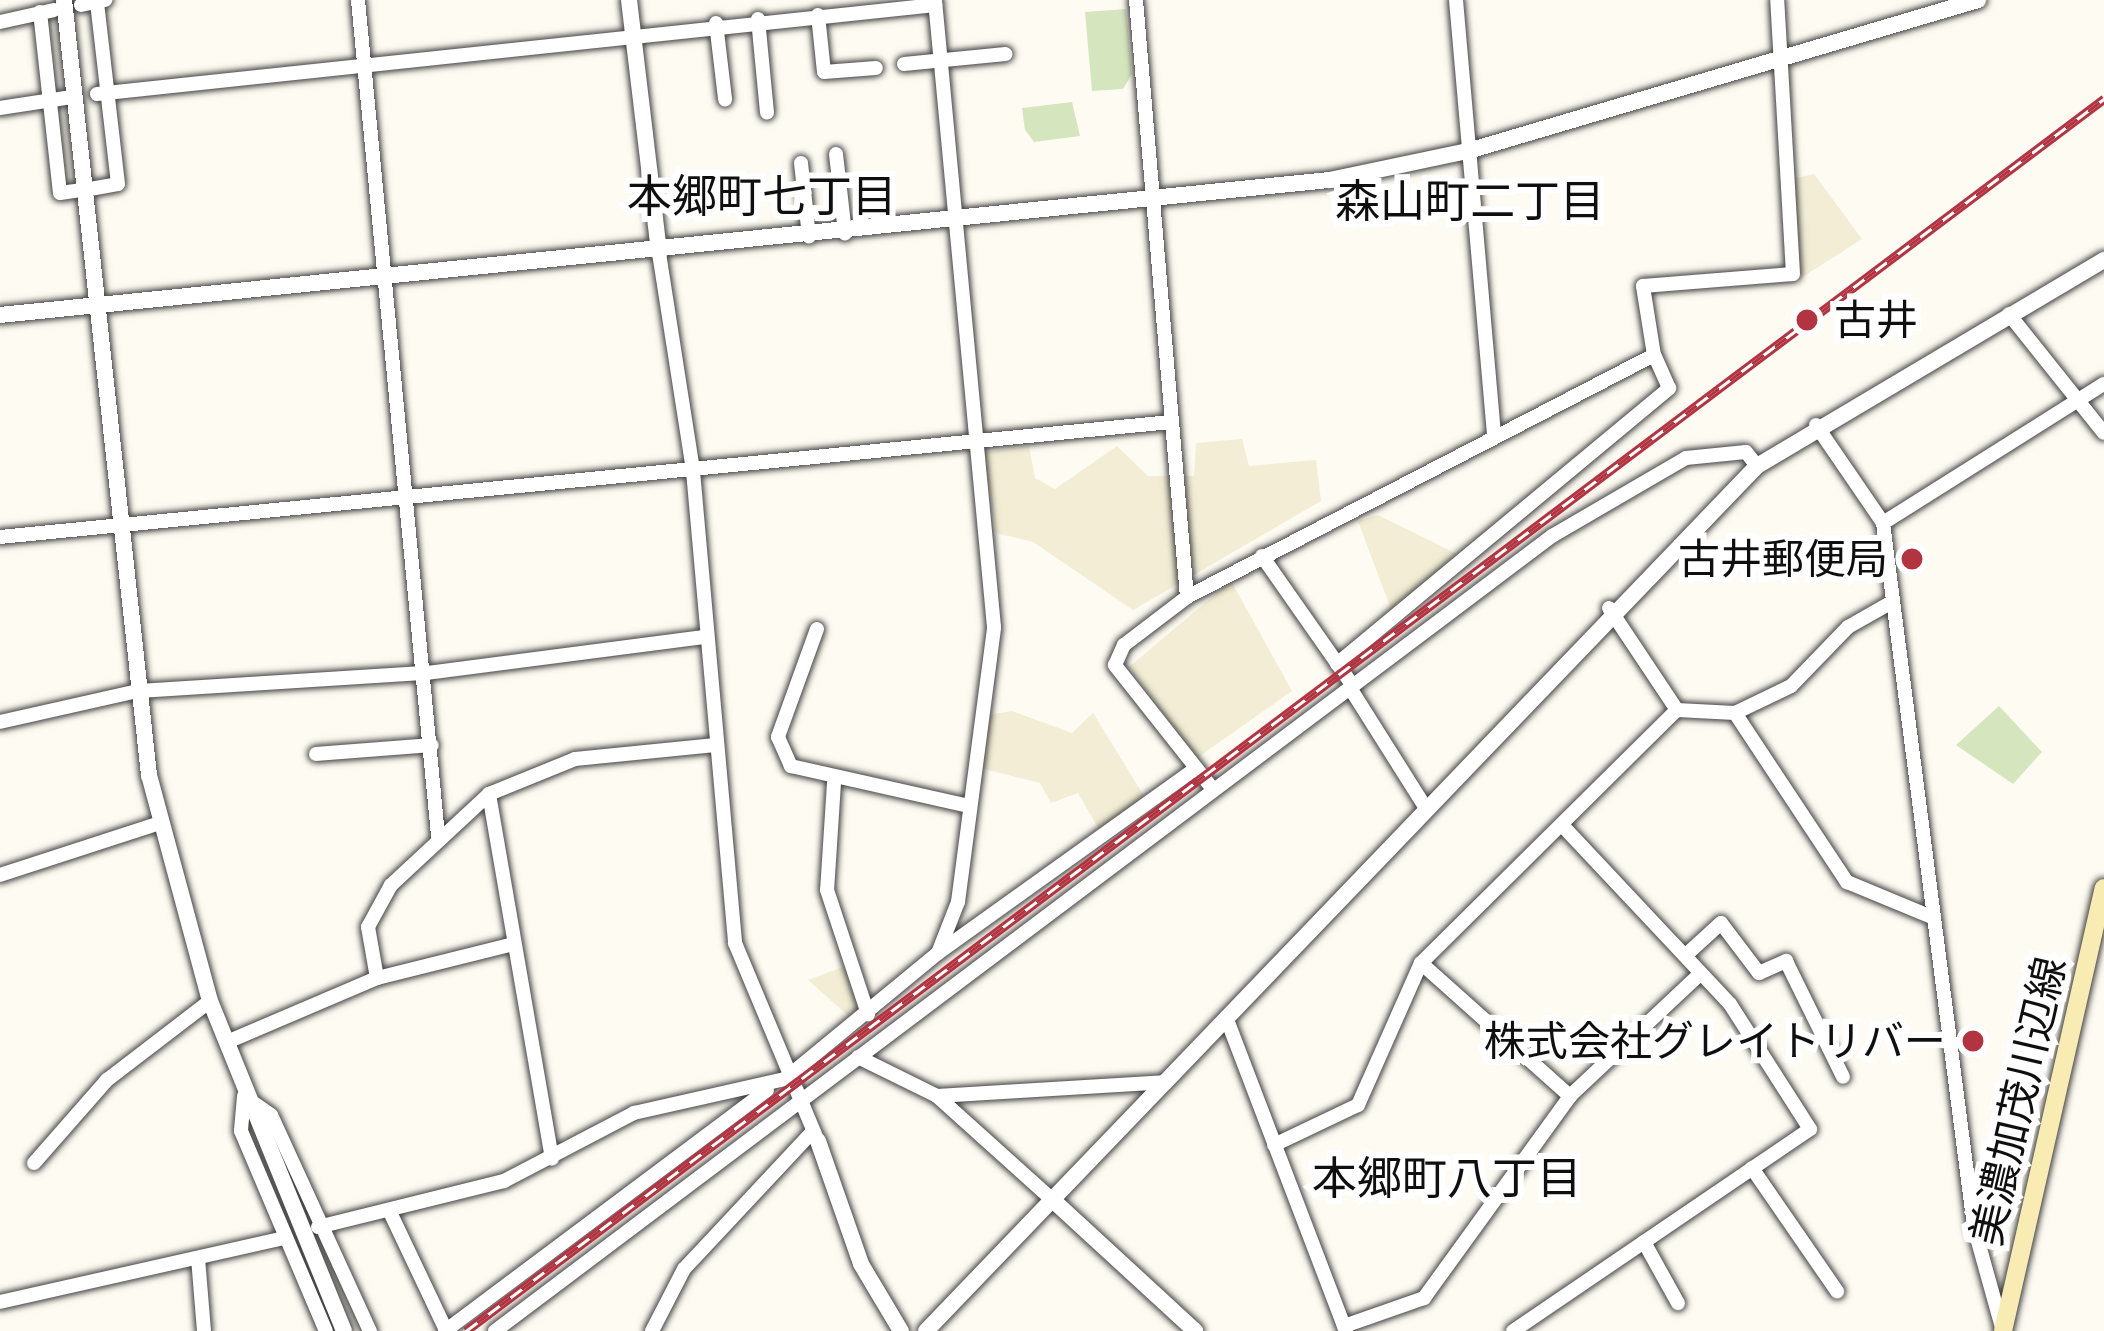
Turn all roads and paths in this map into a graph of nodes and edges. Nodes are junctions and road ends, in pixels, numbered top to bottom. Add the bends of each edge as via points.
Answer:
1 (358, 0) edge
2 (629, 0) edge
3 (1136, 0) edge
4 (1456, 0) edge
5 (1777, 0) edge
6 (1978, 0) edge
7 (935, 3) edge
8 (73, 5) edge
9 (818, 15) junction
10 (758, 19) junction
11 (0, 22) edge
12 (716, 23) junction
13 (631, 29) junction
14 (1006, 54) dead end
15 (1781, 58) junction
16 (940, 60) junction
17 (364, 62) junction
18 (904, 64) dead end
19 (876, 68) dead end
20 (104, 93) junction
21 (64, 98) dead end
22 (725, 98) dead end
23 (46, 104) junction
24 (0, 108) edge
25 (767, 113) dead end
26 (1468, 152) junction
27 (836, 154) dead end
28 (801, 163) dead end
29 (90, 189) junction
30 (1156, 200) junction
31 (956, 221) junction
32 (845, 233) junction
33 (809, 237) junction
34 (659, 253) junction
35 (2104, 260) edge
36 (388, 278) junction
37 (100, 306) junction
38 (2009, 314) junction
39 (0, 315) edge
40 (1654, 356) junction
41 (2104, 384) edge
42 (2082, 401) junction
43 (1170, 422) junction
44 (1816, 425) junction
45 (1494, 433) junction
46 (2104, 433) edge
47 (978, 438) junction
48 (1756, 466) junction
49 (693, 471) junction
50 (407, 498) junction
51 (122, 524) junction
52 (1882, 524) junction
53 (0, 537) edge
54 (1262, 556) junction
55 (1187, 597) junction
56 (1892, 602) junction
57 (1609, 608) junction
58 (817, 629) dead end
59 (703, 637) junction
60 (1336, 664) junction
61 (427, 673) junction
62 (1351, 687) junction
63 (138, 691) junction
64 (1677, 710) junction
65 (1735, 713) junction
66 (0, 722) edge
67 (432, 745) junction
68 (715, 745) junction
69 (316, 754) dead end
70 (1196, 768) junction
71 (834, 783) junction
72 (1212, 788) junction
73 (489, 794) junction
74 (964, 805) junction
75 (1426, 810) junction
76 (160, 823) junction
77 (1564, 826) junction
78 (438, 836) junction
79 (0, 875) edge
80 (2104, 888) edge
81 (1934, 918) junction
82 (513, 944) junction
83 (938, 953) junction
84 (1687, 954) junction
85 (1421, 963) junction
86 (1700, 974) junction
87 (377, 978) junction
88 (210, 1001) junction
89 (868, 1014) junction
90 (1226, 1017) junction
91 (227, 1042) junction
92 (858, 1057) junction
93 (1843, 1077) dead end
94 (780, 1081) junction
95 (1164, 1082) junction
96 (244, 1096) junction
97 (937, 1096) junction
98 (1570, 1096) junction
99 (795, 1100) junction
100 (816, 1136) junction
101 (1274, 1145) junction
102 (552, 1160) junction
103 (34, 1162) dead end
104 (1752, 1168) junction
105 (1056, 1203) junction
106 (389, 1210) junction
107 (318, 1227) junction
108 (283, 1238) junction
109 (1644, 1242) junction
110 (198, 1258) junction
111 (1838, 1291) dead end
112 (0, 1302) edge
113 (1678, 1303) dead end
114 (1345, 1329) edge
115 (204, 1331) edge
116 (326, 1331) edge
117 (344, 1331) edge
118 (370, 1331) edge
119 (446, 1331) edge
120 (495, 1331) edge
121 (652, 1331) edge
122 (901, 1331) edge
123 (926, 1331) edge
124 (1195, 1331) edge
125 (1513, 1331) edge
126 (2003, 1331) edge

1 - 17 street
2 - 13 street
3 - 30 street
4 - 26 street
5 - 15 street
6 - 15 street
7 - 9 street
7 - 16 street
8 - 11 street
8 - 20 street
8 - 23 street
8 - 29 street
9 - 10 street
9 - 19 street via 824,73
10 - 12 street
10 - 25 street
12 - 13 street
12 - 22 street
13 - 17 street
13 - 34 street
14 - 16 street
15 - 26 street
15 - 40 street via 1793,274 1643,286
16 - 18 street
16 - 31 street
17 - 20 street
17 - 36 street
20 - 29 street via 118,184
21 - 23 street
23 - 24 street
23 - 29 street via 60,193
26 - 30 street
26 - 45 street
27 - 32 street
28 - 33 street
29 - 37 street
30 - 31 street
30 - 43 street
31 - 32 street
31 - 47 street
32 - 33 street
33 - 34 street
34 - 36 street
34 - 49 street
35 - 38 street
36 - 37 street
36 - 50 street
37 - 39 street
37 - 51 street
38 - 42 street
38 - 44 street
40 - 45 street
40 - 60 street via 1669,388
41 - 42 street
42 - 46 street
42 - 52 street
43 - 47 street
43 - 55 street
44 - 48 street
44 - 52 street
45 - 54 street
47 - 49 street
47 - 74 street via 994,627
48 - 57 street
48 - 62 street via 1746,452 1686,458 1648,477
49 - 50 street
49 - 59 street
50 - 51 street
50 - 61 street
51 - 53 street
51 - 63 street
52 - 56 street
54 - 55 street
54 - 60 street
55 - 70 street via 1124,645 1115,665
56 - 65 street via 1848,627 1791,686
56 - 81 street
57 - 64 street
57 - 75 street
58 - 71 street via 778,737 790,766
59 - 61 street
59 - 68 street
60 - 62 street
61 - 63 street
61 - 67 street
62 - 72 street
62 - 75 street
63 - 66 street
63 - 76 street
64 - 65 street
64 - 77 street
65 - 81 street via 1847,882
67 - 69 street
67 - 78 street
68 - 73 street via 575,759
68 - 94 street via 735,943
70 - 72 street
70 - 83 street
71 - 74 street
71 - 89 street via 827,890
72 - 92 street
73 - 78 street
73 - 82 street
74 - 83 street via 958,902
75 - 90 street
76 - 79 street
76 - 88 street
77 - 84 street
77 - 85 street
78 - 87 street via 368,927
80 - 126 main road, 美濃加茂川辺線
81 - 126 street via 1974,1227
82 - 87 street
82 - 102 street
83 - 89 street
84 - 86 street
84 - 93 street via 1721,923 1759,973 1786,961
85 - 98 street
85 - 101 street via 1358,1105
86 - 98 street
86 - 104 street via 1810,1121
87 - 91 street
88 - 91 street
88 - 103 street via 107,1080
89 - 94 street
90 - 95 street
90 - 101 street
91 - 96 street
92 - 97 street
92 - 99 street
94 - 99 street
94 - 102 street via 634,1113
94 - 119 street
95 - 97 street
95 - 105 street
96 - 107 street via 271,1115
96 - 108 street via 242,1131
96 - 117 street
97 - 105 street
98 - 114 street via 1424,1298
99 - 100 street
99 - 120 street
100 - 121 street via 684,1269
100 - 122 street via 861,1264
101 - 114 street
102 - 106 street
104 - 109 street
104 - 111 street
105 - 123 street
105 - 124 street
106 - 107 street
106 - 119 street
107 - 118 street
108 - 110 street
108 - 116 street
109 - 113 street
109 - 125 street
110 - 112 street
110 - 115 street

